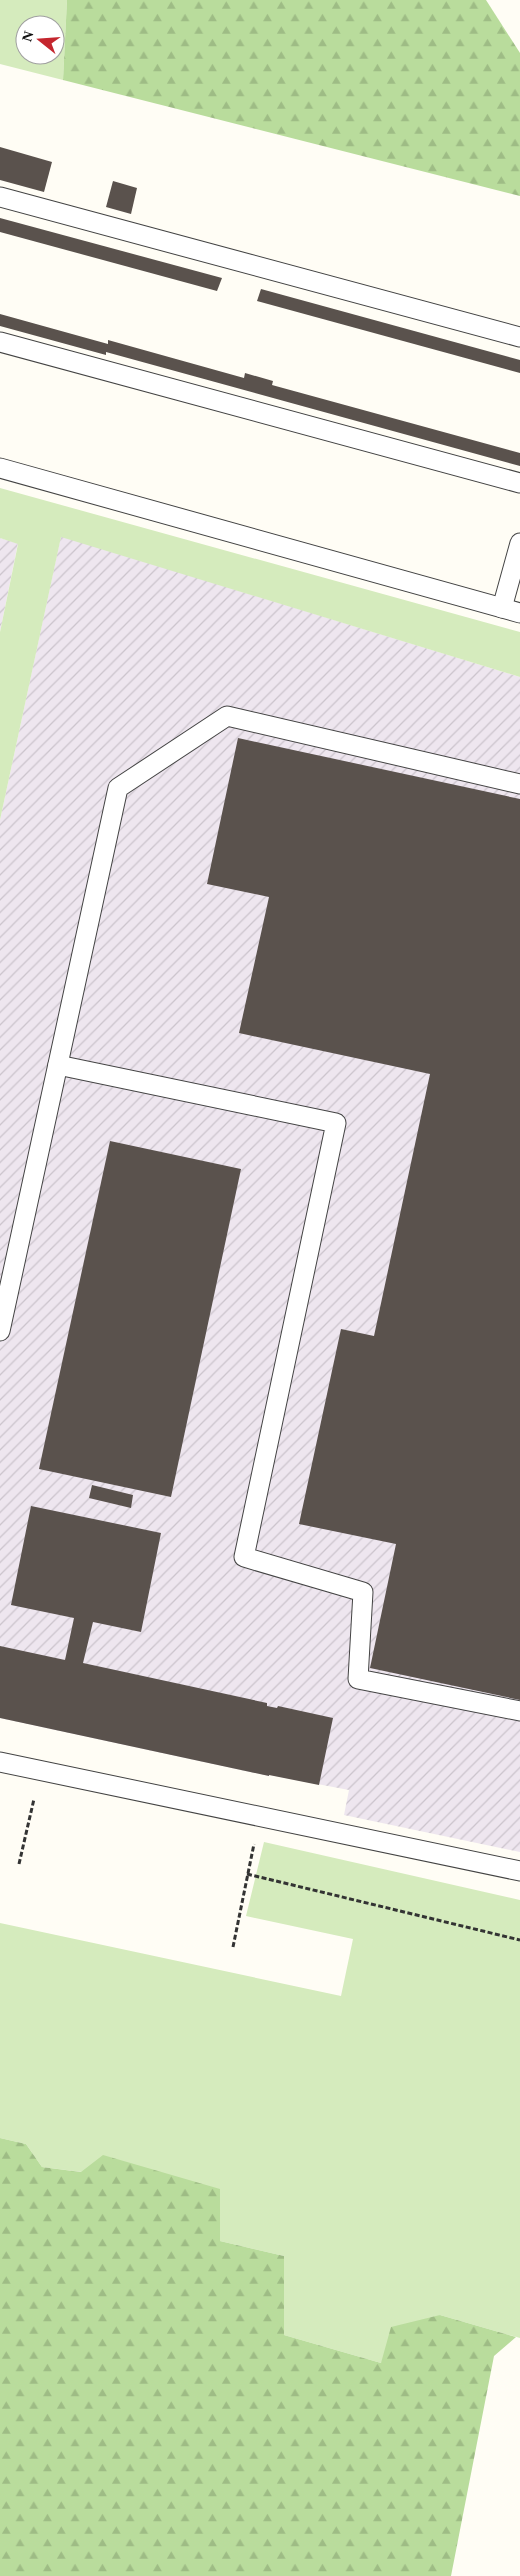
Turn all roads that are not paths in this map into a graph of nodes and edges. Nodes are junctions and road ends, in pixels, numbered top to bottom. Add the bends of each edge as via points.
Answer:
1 (0, 197) edge
2 (520, 337) edge
3 (0, 342) edge
4 (0, 468) edge
5 (520, 483) edge
6 (520, 543) edge
7 (511, 610) edge
8 (520, 784) edge
9 (58, 1065) junction
10 (0, 1331) edge
11 (520, 1711) edge
12 (0, 1762) edge
13 (520, 1870) edge

1 - 2 lane
3 - 5 lane
4 - 7 lane
6 - 7 lane
8 - 9 lane via 227,716 118,788
9 - 10 lane
9 - 11 lane via 336,1123 244,1557 363,1592 358,1679
12 - 13 lane

